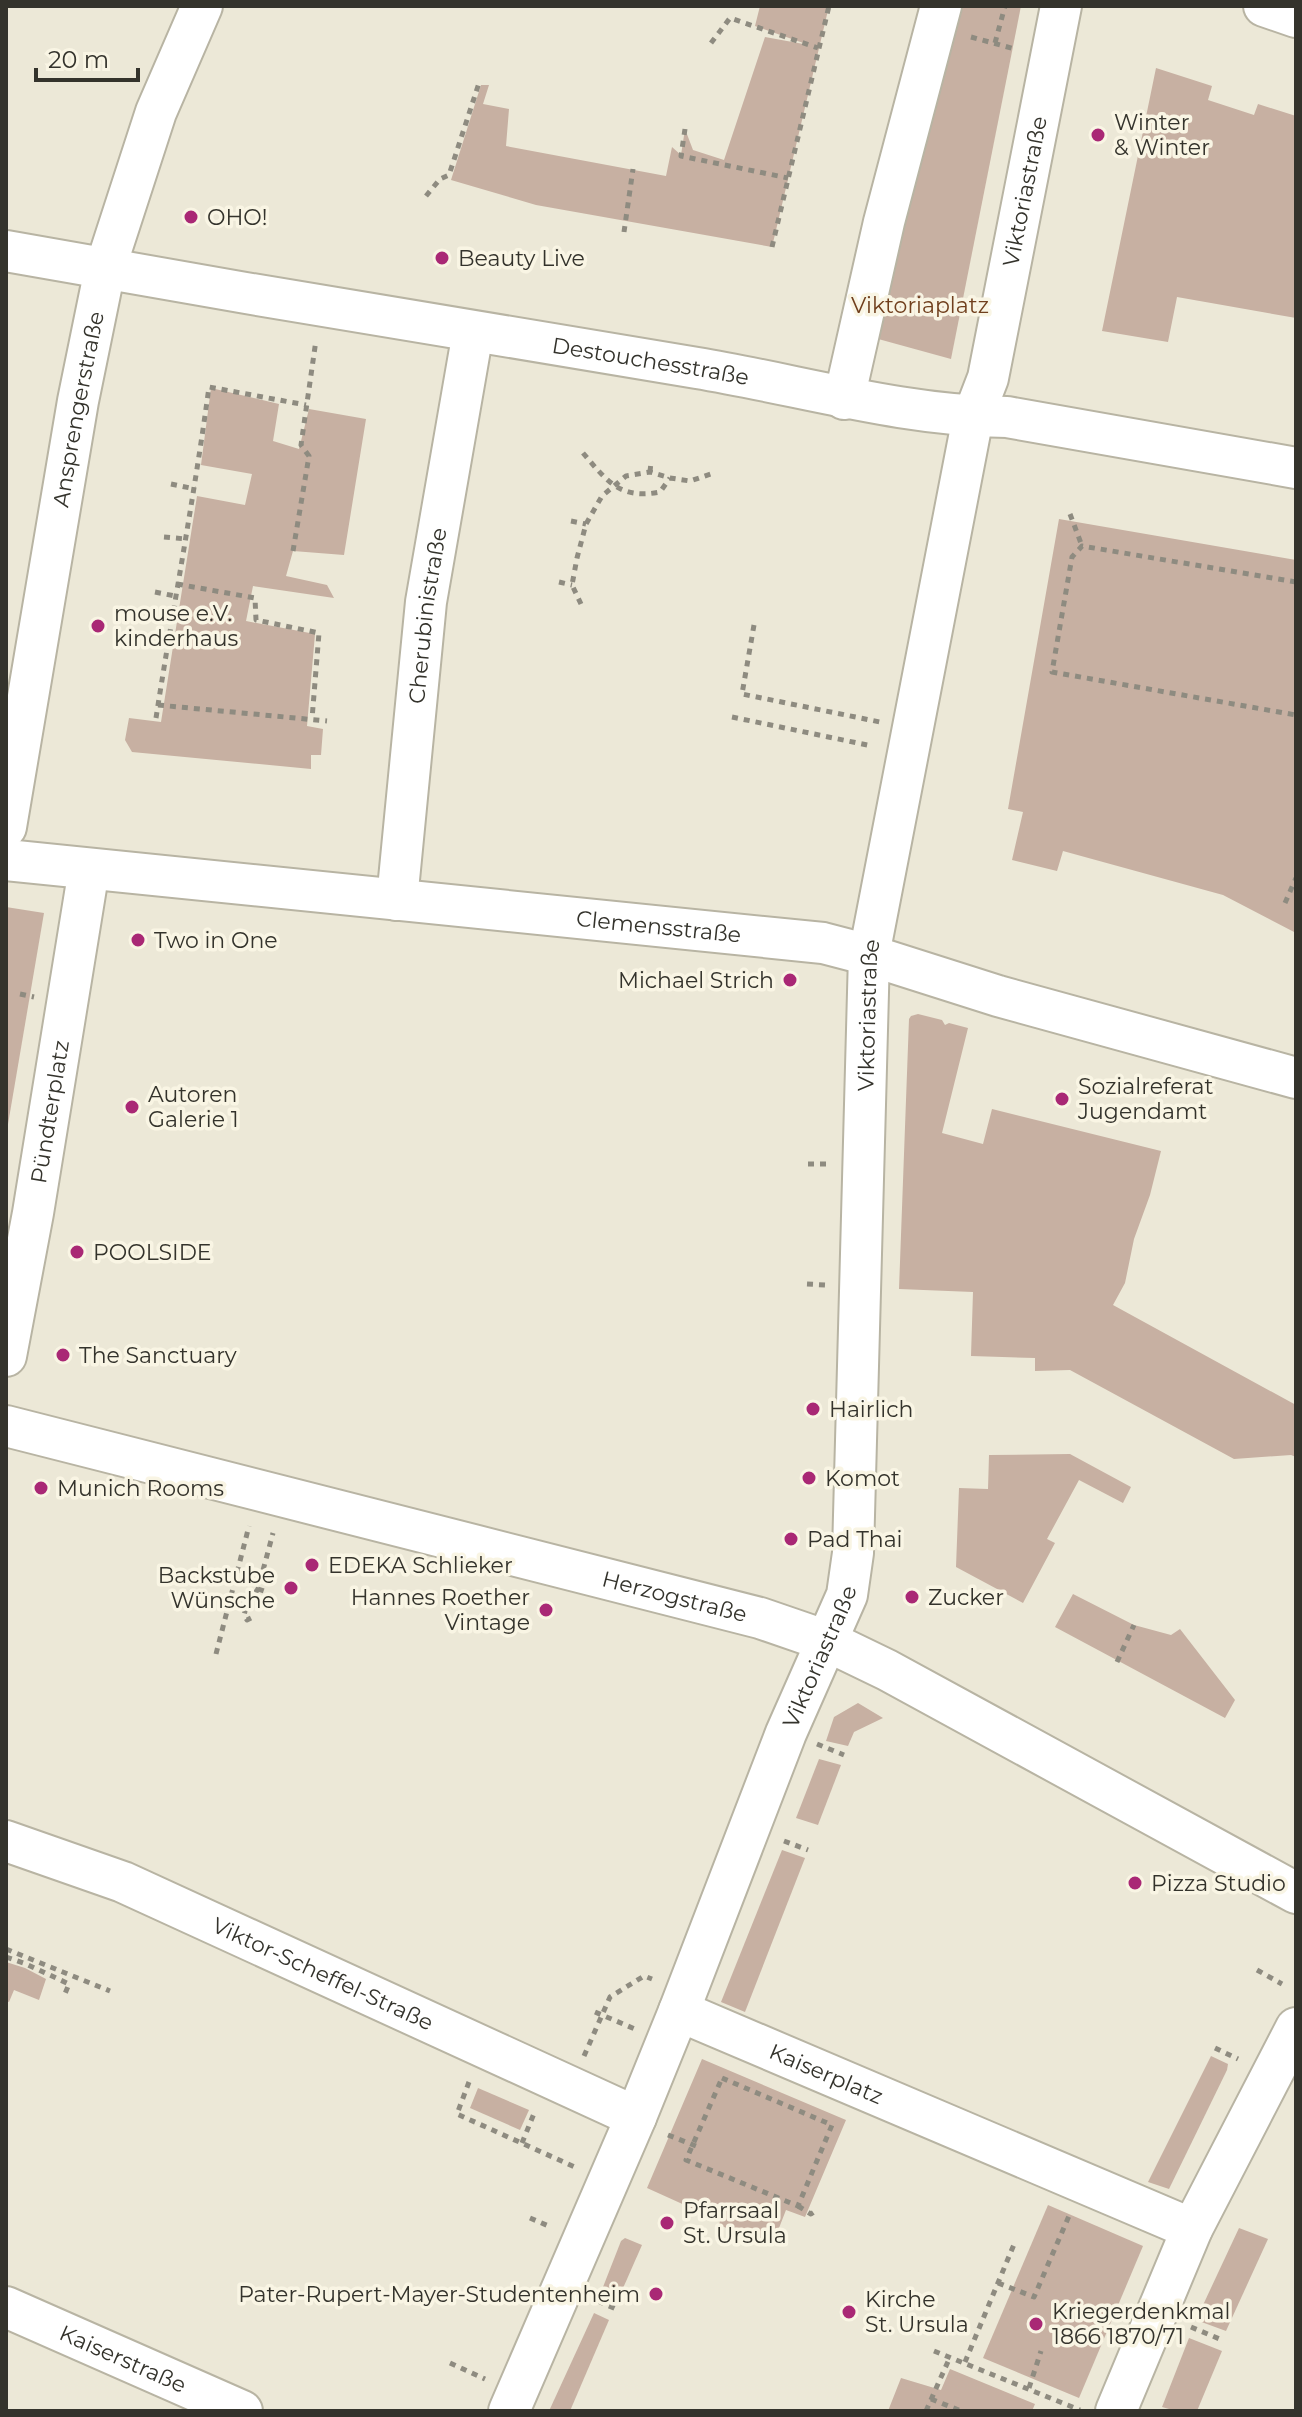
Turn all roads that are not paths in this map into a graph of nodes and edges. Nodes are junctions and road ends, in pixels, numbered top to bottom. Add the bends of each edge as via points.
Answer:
1 (202, 6) edge
2 (1061, 6) edge
3 (1264, 6) edge
4 (938, 17) edge
5 (1296, 17) edge
6 (6, 251) edge
7 (105, 269) junction
8 (473, 332) junction
9 (844, 399) junction
10 (973, 417) junction
11 (1296, 468) edge
12 (6, 827) edge
13 (6, 860) edge
14 (89, 869) junction
15 (397, 900) junction
16 (869, 955) junction
17 (1296, 1078) edge
18 (6, 1356) edge
19 (6, 1426) edge
20 (827, 1641) junction
21 (6, 1841) edge
22 (1296, 1893) edge
23 (670, 1997) junction
24 (1296, 2028) edge
25 (648, 2124) junction
26 (1192, 2229) junction
27 (6, 2307) edge
28 (242, 2411) edge
29 (509, 2411) edge
30 (1116, 2411) edge

1 - 7 street, Ansprengerstraße via 156,112
2 - 10 street, Viktoriastraße via 988,378
3 - 5 street
4 - 9 street
6 - 7 street, Destouchesstraße
7 - 8 street, Destouchesstraße
7 - 12 street, Ansprengerstraße
8 - 9 street, Destouchesstraße via 730,374
8 - 15 street, Cherubinistraße via 426,602
9 - 10 street, Destouchesstraße
10 - 11 street, Destouchesstraße via 1019,419
10 - 16 street, Viktoriastraße
13 - 14 street, Clemensstraße
14 - 15 street, Clemensstraße
14 - 18 street, Pündterplatz
15 - 16 street, Clemensstraße via 823,943
16 - 17 street, Clemensstraße
16 - 20 street, Viktoriastraße via 853,1553 847,1595
19 - 20 street, Herzogstraße via 760,1618
20 - 22 street, Herzogstraße
20 - 23 street, Viktoriastraße
21 - 25 street, Viktor-Scheffel-Straße via 123,1882
23 - 25 street
23 - 26 street, Kaiserplatz
24 - 26 street
25 - 29 street
26 - 30 street
27 - 28 street, Kaiserstraße

